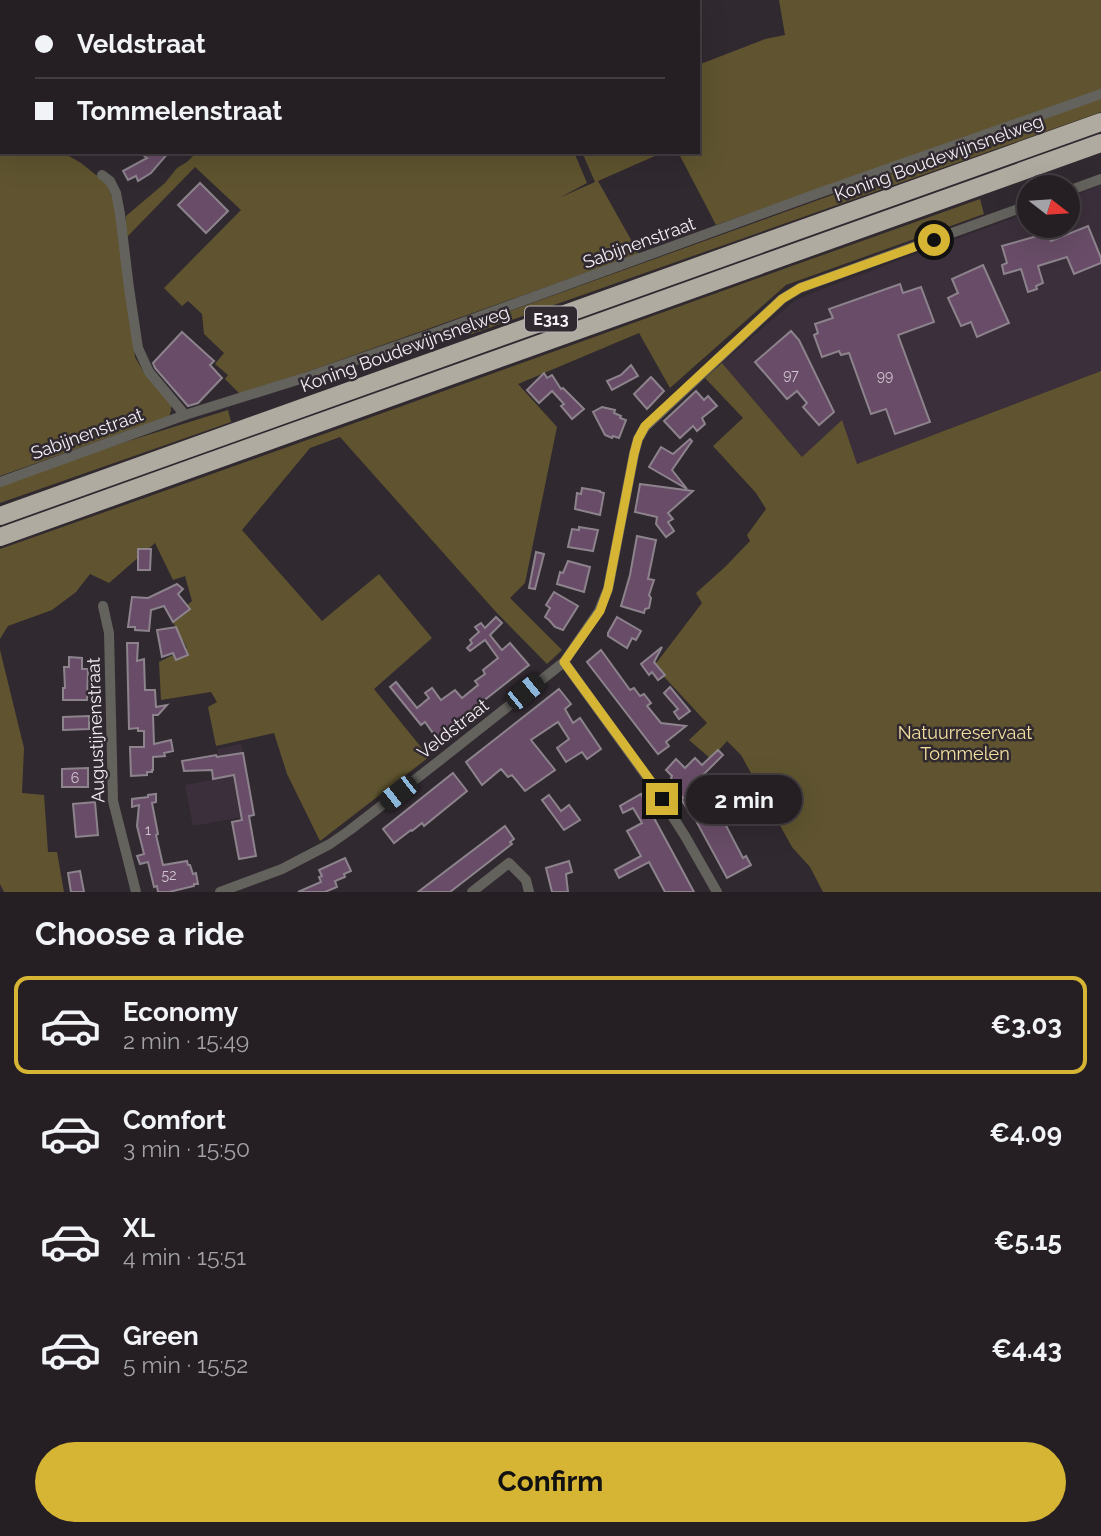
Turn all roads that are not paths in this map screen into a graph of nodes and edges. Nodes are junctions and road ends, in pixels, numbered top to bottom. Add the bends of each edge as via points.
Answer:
1 (1101, 94) edge
2 (1101, 122) edge
3 (1101, 143) edge
4 (103, 175) dead end
5 (1101, 179) edge
6 (1080, 187) edge
7 (1017, 209) edge
8 (186, 415) junction
9 (0, 482) edge
10 (0, 516) edge
11 (0, 537) edge
12 (103, 606) dead end
13 (564, 662) junction
14 (136, 892) edge
15 (220, 892) edge
16 (472, 892) edge
17 (529, 892) edge
18 (716, 892) edge

1 - 8 street, Sabijnenstraat via 461,324
2 - 10 highway, Koning Boudewijnsnelweg / E313
3 - 11 highway, E313
4 - 8 street via 116,193 138,348 149,372
5 - 6 street
7 - 13 street, Veldstraat via 800,288 782,299 645,426 634,454 608,589 600,611
8 - 9 street, Sabijnenstraat
12 - 14 street, Augustijnenstraat via 109,634 113,801
13 - 15 street, Veldstraat via 338,838 282,869
13 - 18 street via 650,780
16 - 17 street via 509,863 526,880

